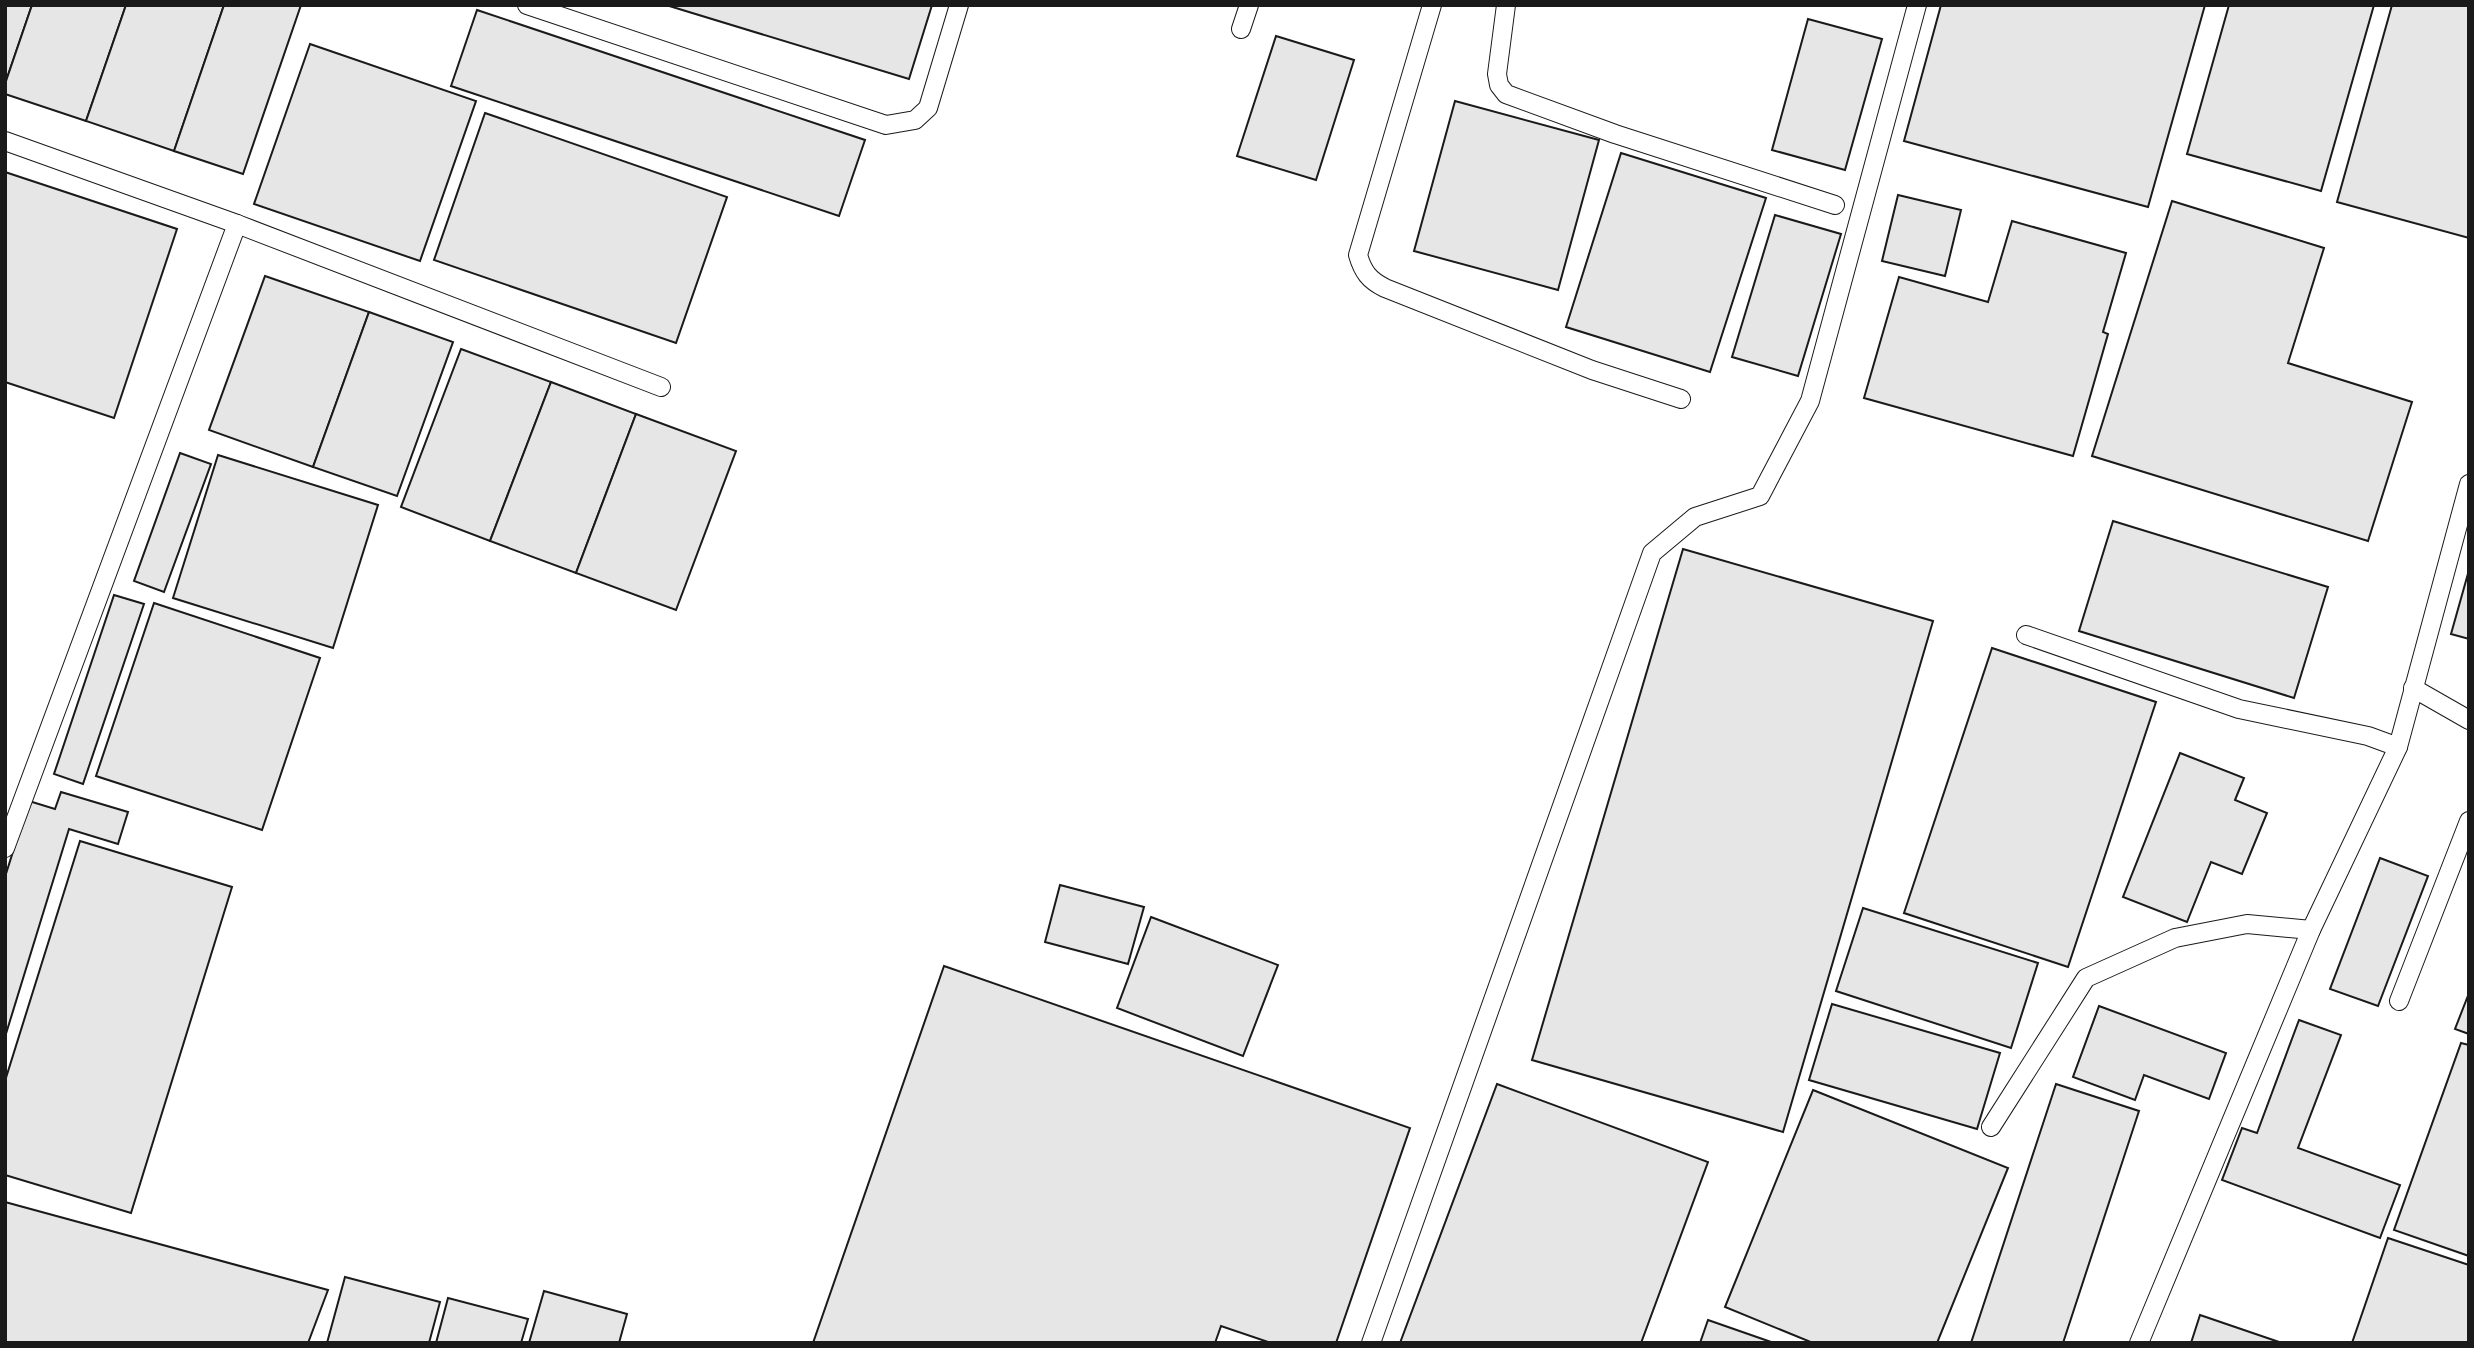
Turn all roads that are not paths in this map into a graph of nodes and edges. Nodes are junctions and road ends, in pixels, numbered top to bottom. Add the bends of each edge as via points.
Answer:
1 (527, 5) edge
2 (959, 5) edge
3 (1249, 5) edge
4 (1432, 5) edge
5 (1506, 5) edge
6 (1917, 5) edge
7 (1241, 29) dead end
8 (5, 141) edge
9 (1835, 205) dead end
10 (237, 224) junction
11 (661, 387) dead end
12 (1681, 399) dead end
13 (2469, 484) edge
14 (2026, 635) dead end
15 (2413, 688) junction
16 (2469, 720) edge
17 (2398, 747) junction
18 (2469, 821) edge
19 (5, 848) edge
20 (2311, 930) junction
21 (2399, 1001) dead end
22 (1991, 1127) dead end
23 (1371, 1343) edge
24 (2139, 1343) edge

1 - 2 lane via 886,125 915,120 928,108
3 - 7 lane
4 - 12 lane via 1358,255 1363,270 1371,282 1385,288 1592,370
5 - 9 lane via 1497,74 1506,94
6 - 23 lane via 1810,401 1760,496 1695,517 1653,552
8 - 10 lane
10 - 11 lane
10 - 19 lane
13 - 15 lane
14 - 17 lane via 2239,709 2368,736
15 - 16 lane
15 - 17 lane
17 - 20 lane
18 - 21 lane
20 - 22 lane via 2247,924 2175,938 2086,978
20 - 24 lane

